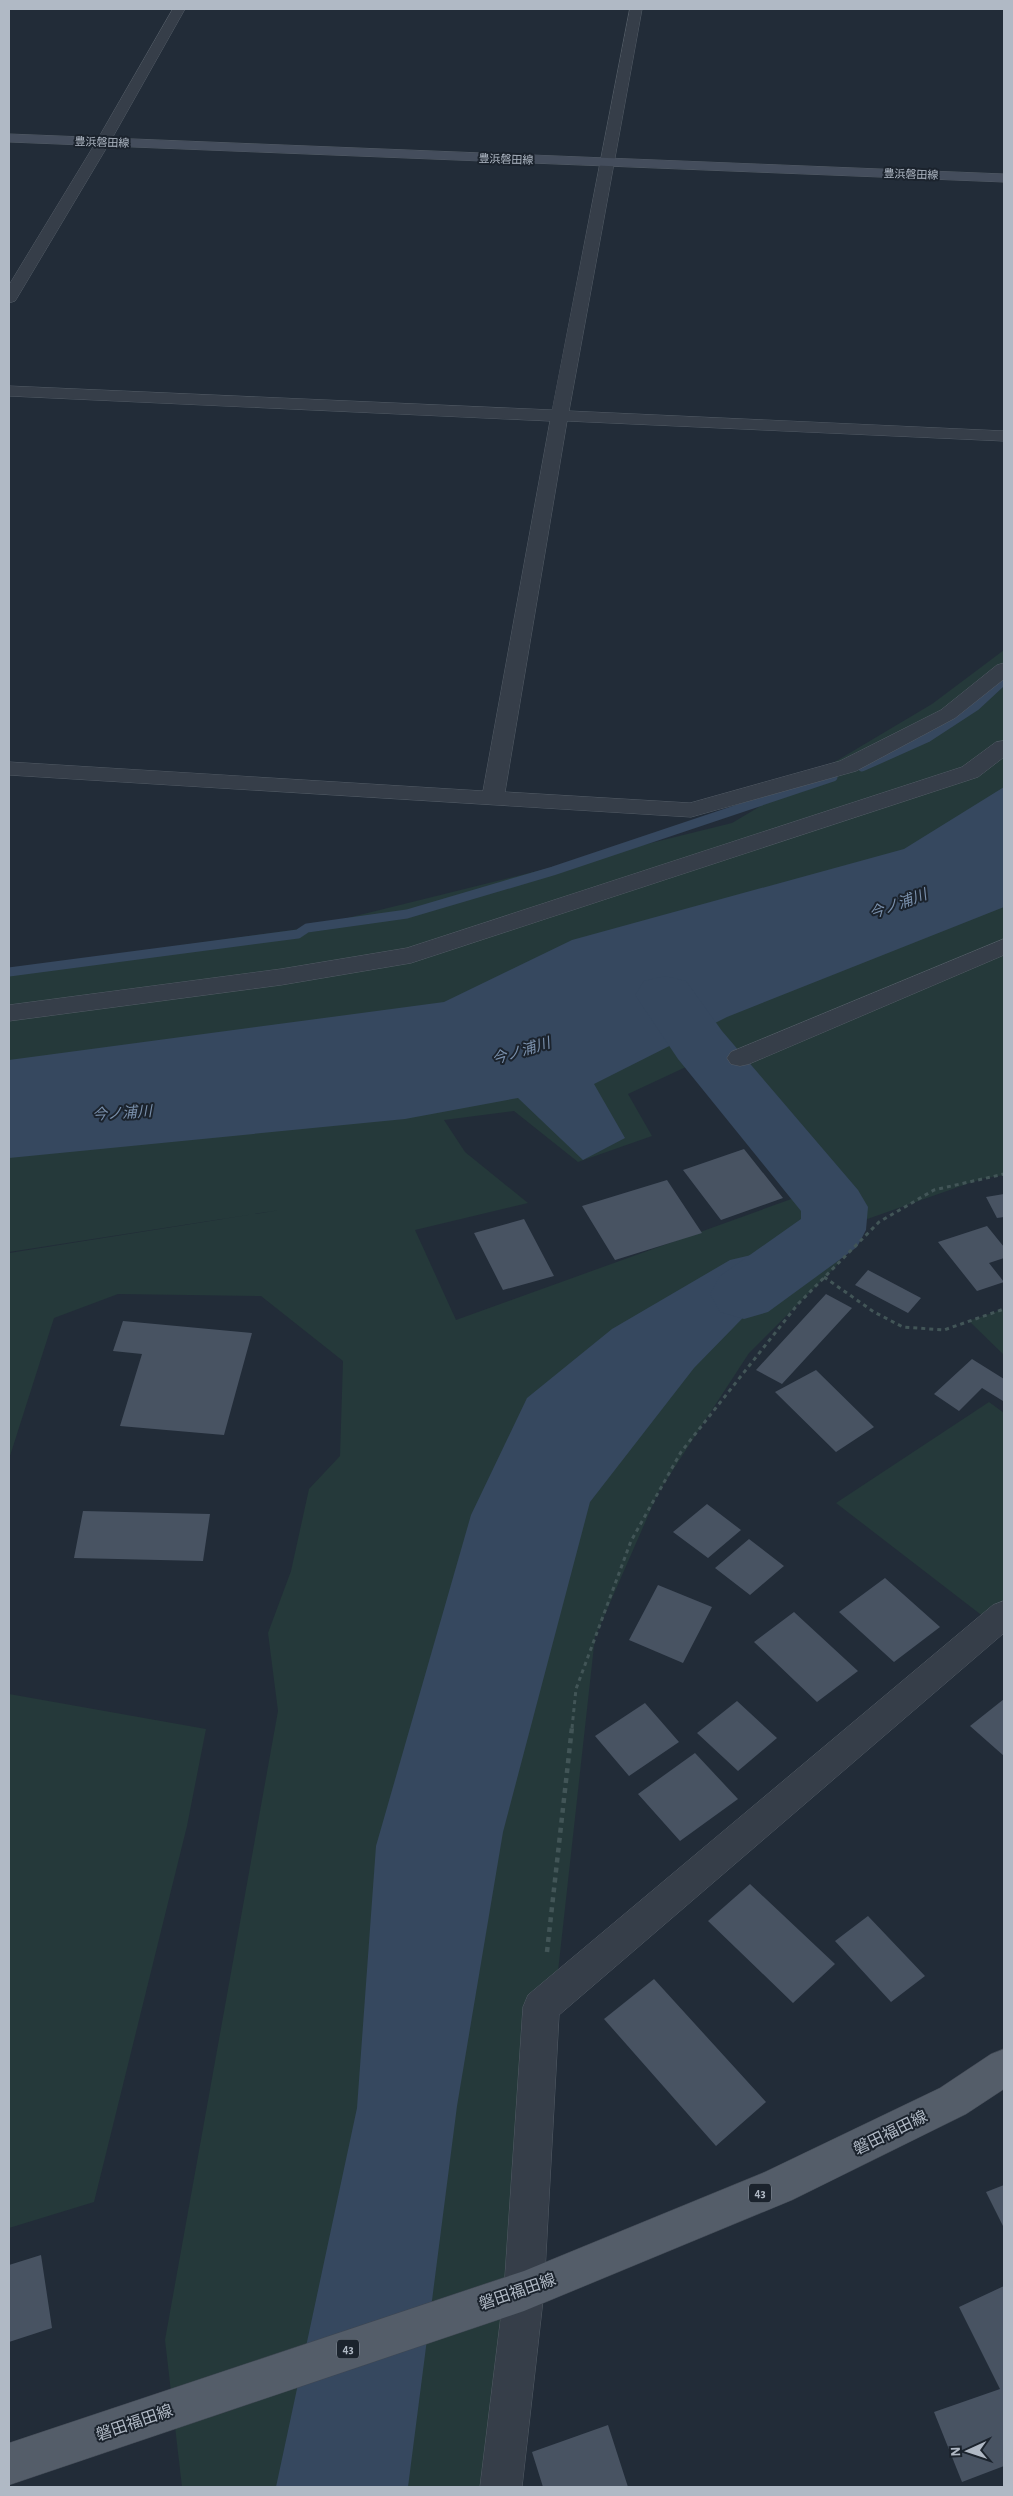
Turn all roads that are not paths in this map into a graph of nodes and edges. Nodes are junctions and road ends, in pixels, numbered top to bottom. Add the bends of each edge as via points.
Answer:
1 (179, 9) edge
2 (636, 9) edge
3 (9, 138) edge
4 (103, 142) junction
5 (605, 164) junction
6 (1004, 178) edge
7 (9, 298) edge
8 (9, 391) edge
9 (558, 416) junction
10 (1004, 436) edge
11 (1004, 669) edge
12 (1004, 747) edge
13 (9, 769) edge
14 (492, 799) junction
15 (1004, 946) edge
16 (9, 993) edge
17 (111, 999) junction
18 (9, 1013) edge
19 (740, 1058) dead end
20 (1004, 1614) edge
21 (1004, 2067) edge
22 (515, 2294) junction
23 (9, 2464) edge
24 (501, 2487) edge

1 - 4 street
2 - 5 street
3 - 4 main road, 豊浜磐田線
4 - 5 main road, 豊浜磐田線
4 - 7 street
5 - 6 main road, 豊浜磐田線
5 - 9 street
8 - 9 street
9 - 10 street
9 - 14 street
11 - 14 street via 948,714 848,766 691,810
12 - 17 street via 970,772 412,956
13 - 14 street
15 - 19 street
16 - 17 street
17 - 18 street
20 - 22 street via 541,2007
21 - 22 main road, 磐田福田線 / 43 via 953,2101 778,2186
22 - 23 main road, 磐田福田線 / 43
22 - 24 street

